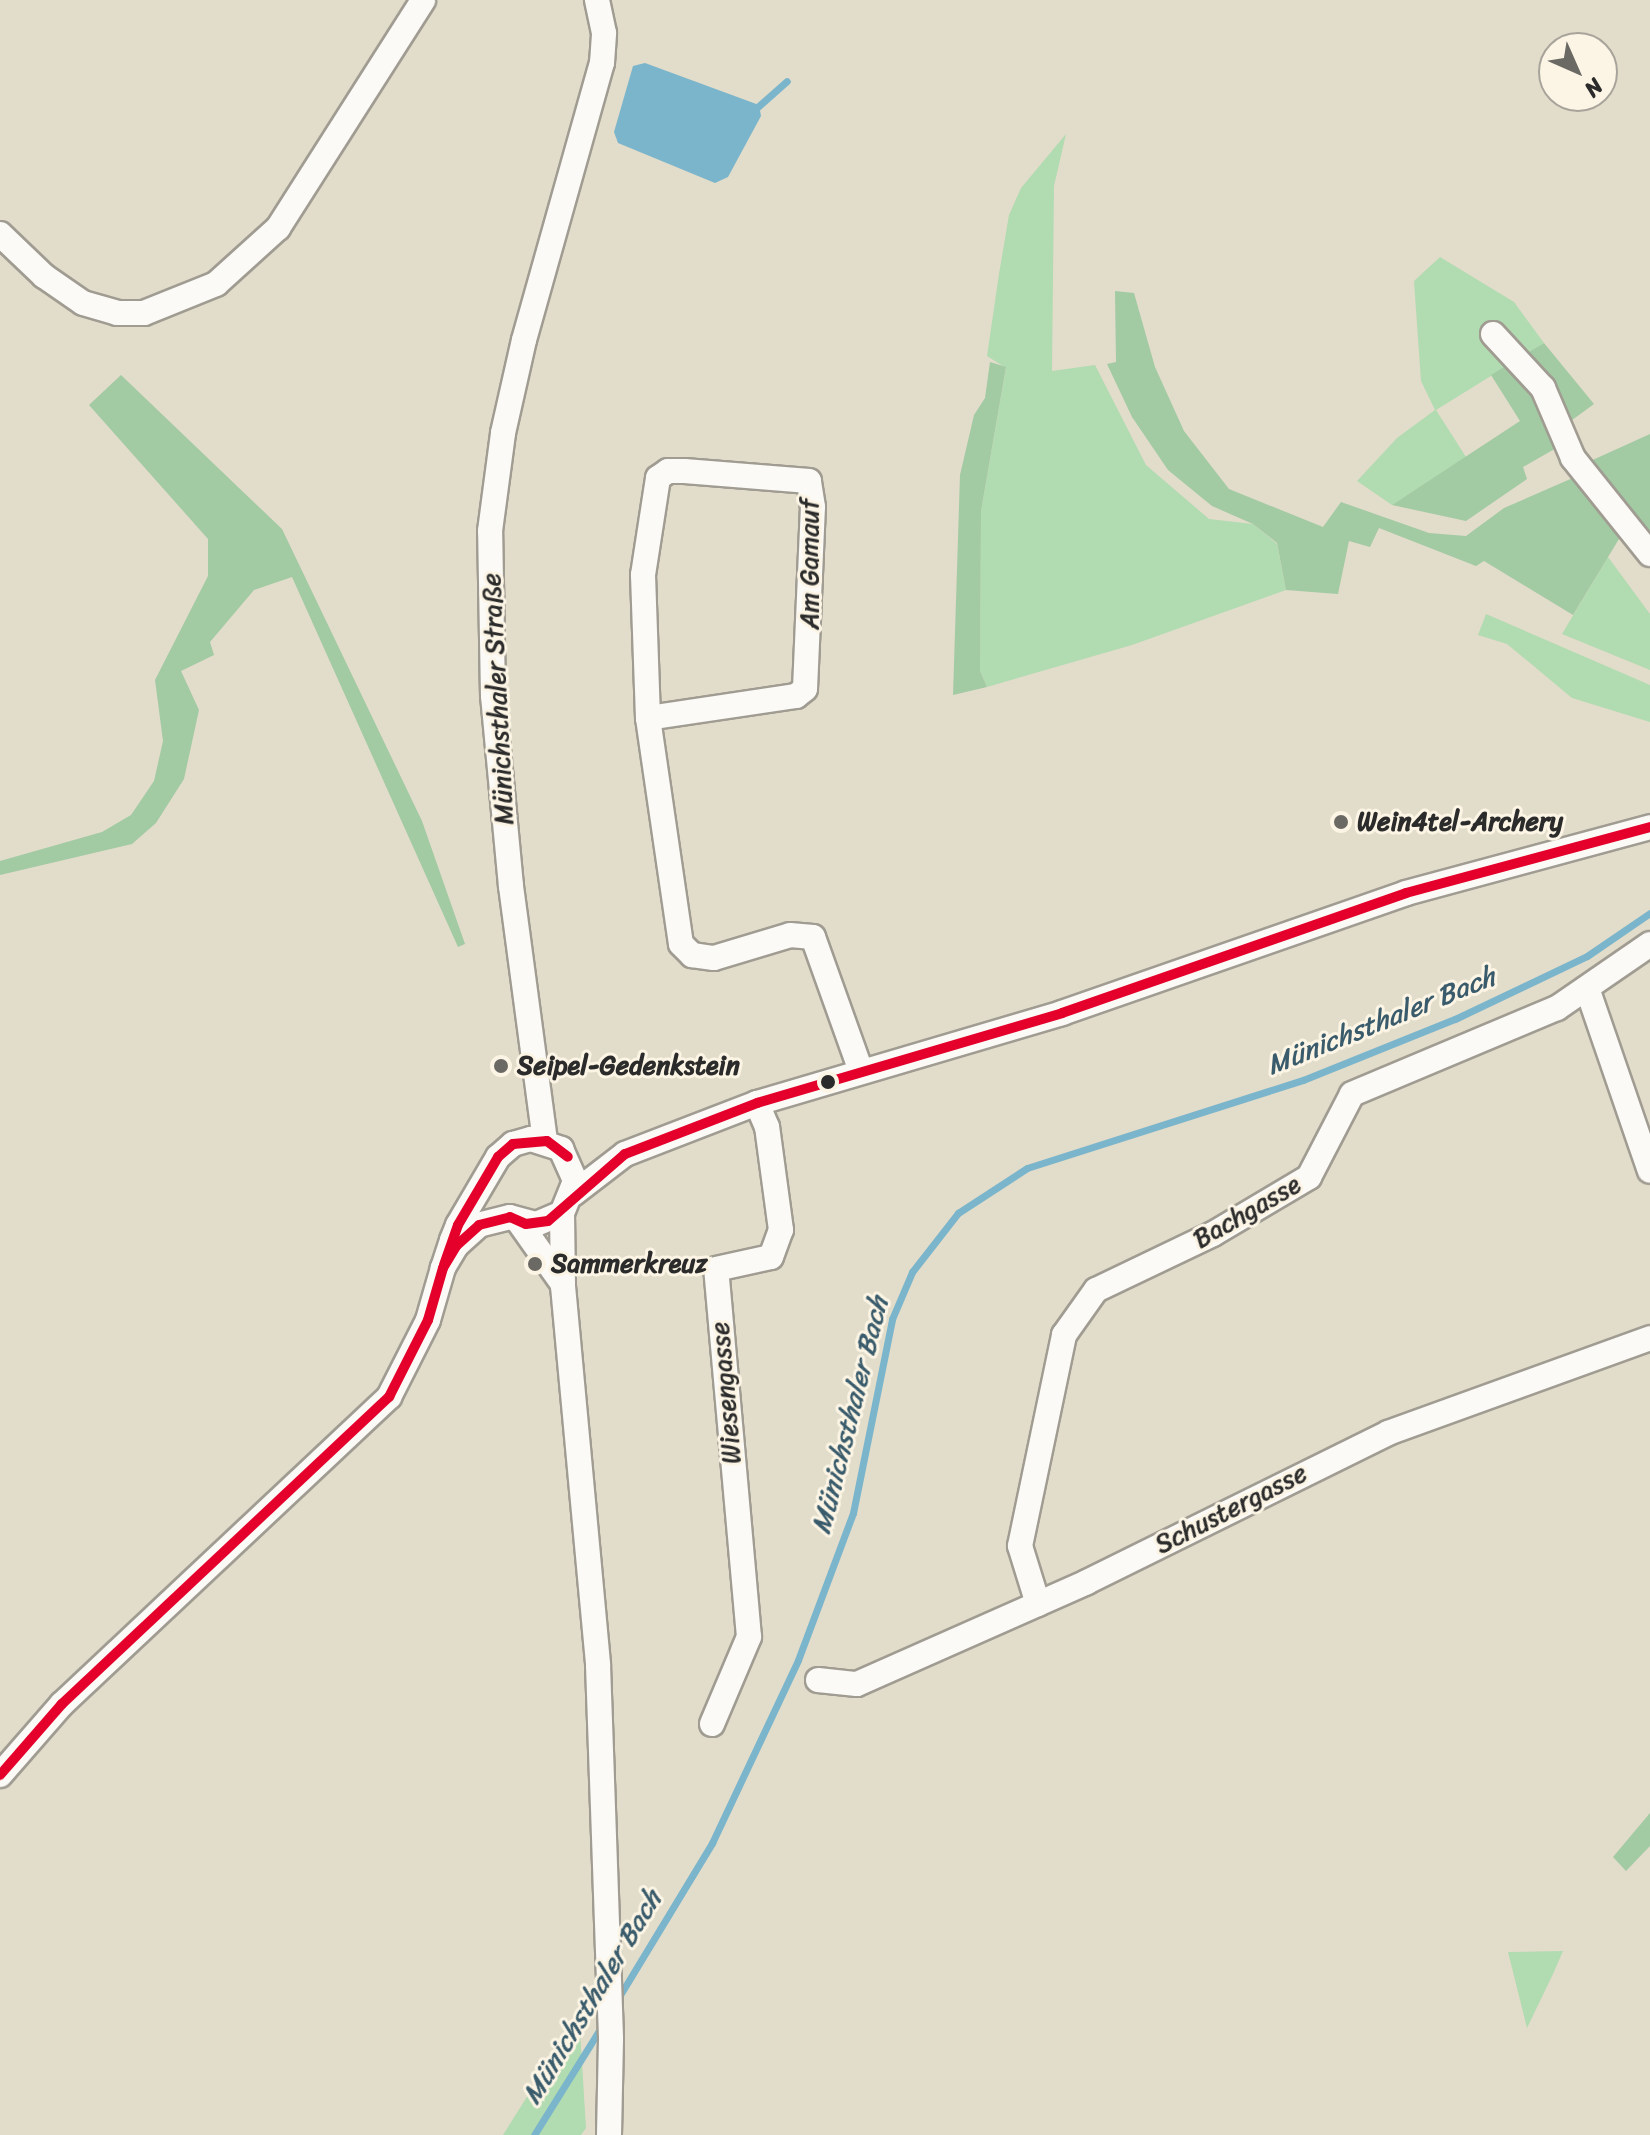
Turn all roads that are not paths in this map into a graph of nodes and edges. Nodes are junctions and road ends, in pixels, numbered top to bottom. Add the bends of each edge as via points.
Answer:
1 (423, 0) edge
2 (597, 0) edge
3 (0, 234) edge
4 (1493, 334) dead end
5 (1650, 554) edge
6 (648, 718) junction
7 (1650, 827) edge
8 (1650, 944) edge
9 (1588, 991) junction
10 (861, 1071) junction
11 (534, 1074) junction
12 (757, 1103) junction
13 (545, 1141) junction
14 (625, 1154) junction
15 (568, 1157) junction
16 (498, 1159) junction
17 (1650, 1171) edge
18 (568, 1203) junction
19 (514, 1219) junction
20 (443, 1268) junction
21 (563, 1286) junction
22 (1650, 1338) edge
23 (1038, 1604) junction
24 (818, 1680) dead end
25 (712, 1724) dead end
26 (0, 1775) edge
27 (609, 2135) edge

1 - 3 street via 278,228 216,284 144,313 117,313 83,303 44,276
2 - 11 street, Münichsthaler Straße via 604,33 602,63 524,340 503,433 490,531 493,696
4 - 5 street via 1543,388 1573,458
6 - 6 street, Am Gamauf via 796,696 805,689 813,507 809,481 684,471 668,471 658,478 643,575
6 - 10 street, Am Gamauf via 681,944 692,955 714,958 790,935 813,937
7 - 10 street via 1433,885 1062,1013
8 - 9 street, Bachgasse
9 - 17 street
9 - 23 street, Bachgasse via 1459,1053 1352,1094 1309,1177 1213,1234 1096,1290 1064,1335 1020,1546
10 - 12 street
11 - 13 street, Münichsthaler Straße
11 - 16 street, Münichsthaler Straße via 523,1115
12 - 14 street
12 - 25 street, Wiesengasse via 767,1127 781,1230 771,1257 716,1269 749,1637
13 - 15 street
13 - 16 street via 522,1141
14 - 15 street
14 - 18 street
15 - 18 street via 575,1181
16 - 19 street via 494,1198
16 - 20 street, Münichsthaler Straße via 458,1225
18 - 19 street via 536,1224
18 - 21 street
19 - 20 street via 494,1219 466,1234
19 - 21 street
20 - 26 street via 428,1320 389,1397 62,1704
21 - 27 street via 598,1665 611,2039
22 - 23 street, Schustergasse via 1388,1433
23 - 24 street, Schustergasse via 857,1684

